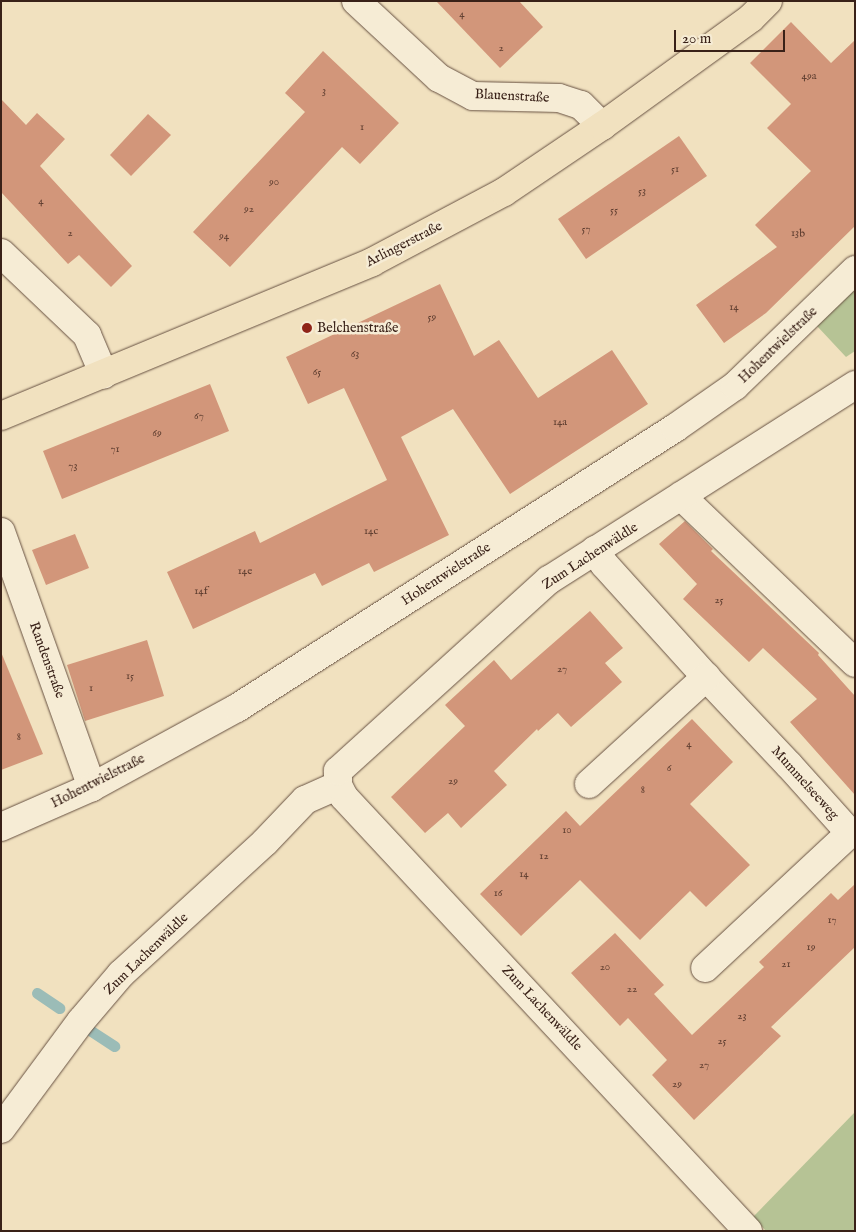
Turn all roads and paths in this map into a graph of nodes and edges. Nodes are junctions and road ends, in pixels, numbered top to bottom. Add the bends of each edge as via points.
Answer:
1 (356, 1) edge
2 (768, 1) edge
3 (602, 126) junction
4 (1, 253) edge
5 (855, 270) edge
6 (104, 375) junction
7 (855, 385) edge
8 (1, 416) edge
9 (681, 496) junction
10 (1, 532) edge
11 (595, 550) junction
12 (855, 663) edge
13 (706, 678) junction
14 (589, 784) dead end
15 (338, 785) junction
16 (92, 787) junction
17 (1, 827) edge
18 (852, 831) edge
19 (705, 968) dead end
20 (1, 1129) edge
21 (748, 1231) edge

1 - 3 street, Blauenstraße via 439,78 473,96 559,98 581,106
2 - 3 main road, Arlingerstraße via 751,18
3 - 6 main road, Arlingerstraße via 504,192 372,262
4 - 6 street via 87,335
5 - 16 street, Hohentwielstraße via 735,386 675,428 237,708
6 - 8 main road, Arlingerstraße
7 - 9 street, Zum Lachenwäldle
9 - 11 street, Zum Lachenwäldle
9 - 12 street
10 - 16 street, Randenstraße
11 - 13 street, Mummelseeweg
11 - 15 street, Zum Lachenwäldle via 549,580 338,771
13 - 14 street
13 - 18 street, Mummelseeweg
15 - 20 street, Zum Lachenwäldle via 305,800 265,842 120,974 80,1021
15 - 21 street, Zum Lachenwäldle via 344,797
16 - 17 street, Hohentwielstraße
18 - 19 street, Mummelseeweg

